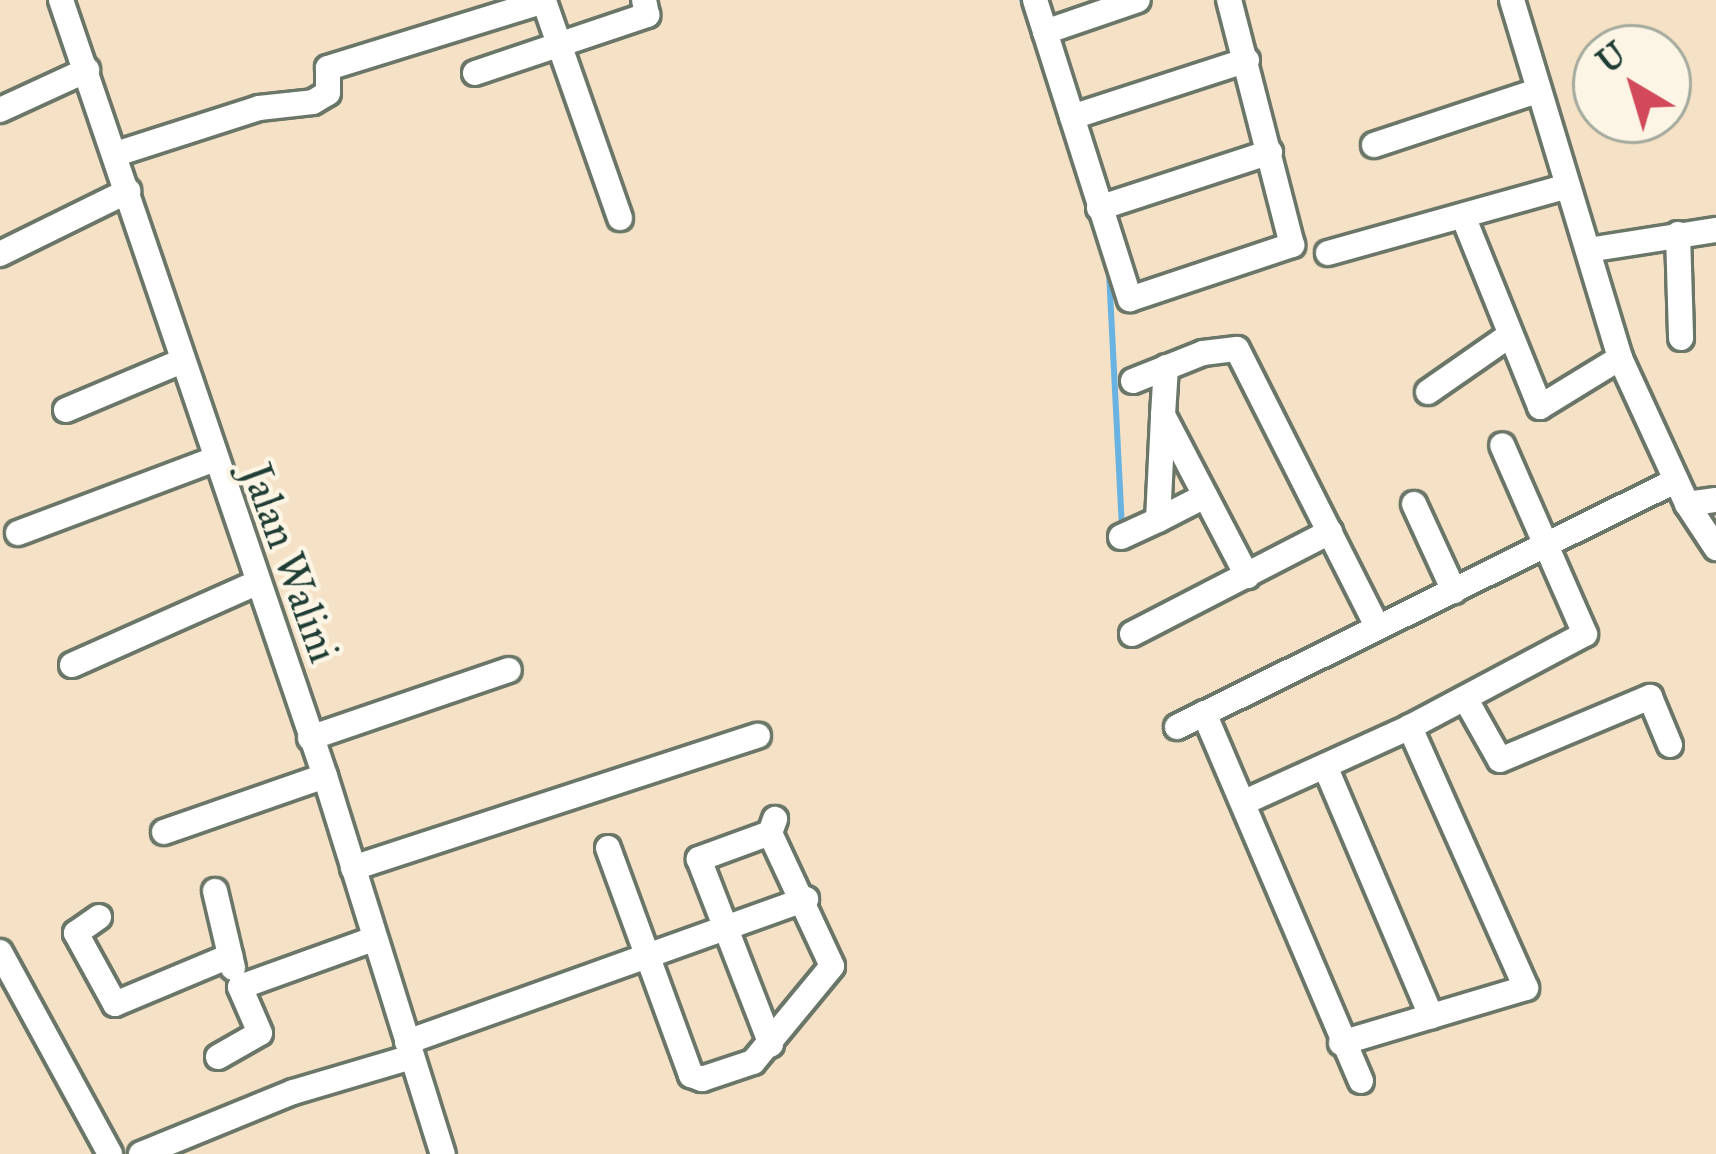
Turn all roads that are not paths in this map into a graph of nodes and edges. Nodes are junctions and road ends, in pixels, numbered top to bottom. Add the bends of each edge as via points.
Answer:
1 (62, 0) edge
2 (644, 0) edge
3 (1035, 0) edge
4 (1138, 0) edge
5 (1229, 0) edge
6 (1512, 0) edge
7 (1046, 32) junction
8 (561, 46) junction
9 (1246, 60) junction
10 (87, 70) junction
11 (475, 73) dead end
12 (1537, 91) junction
13 (0, 110) edge
14 (1072, 117) junction
15 (1374, 145) dead end
16 (1270, 152) junction
17 (116, 154) junction
18 (1565, 187) junction
19 (128, 191) junction
20 (1099, 208) junction
21 (1463, 216) junction
22 (620, 218) dead end
23 (1716, 230) edge
24 (1678, 233) junction
25 (1588, 250) junction
26 (0, 254) edge
27 (1328, 254) dead end
28 (1508, 337) junction
29 (1681, 338) dead end
30 (1620, 358) junction
31 (182, 361) junction
32 (1166, 368) junction
33 (1133, 381) dead end
34 (1427, 392) dead end
35 (66, 410) dead end
36 (1163, 415) junction
37 (1502, 445) dead end
38 (212, 460) junction
39 (1681, 492) junction
40 (1205, 496) junction
41 (1716, 500) edge
42 (1414, 504) dead end
43 (1158, 520) junction
44 (18, 532) dead end
45 (1330, 532) junction
46 (1121, 537) dead end
47 (1550, 541) junction
48 (1716, 548) edge
49 (1247, 576) junction
50 (256, 583) junction
51 (1454, 591) junction
52 (1376, 624) junction
53 (1132, 634) dead end
54 (72, 665) dead end
55 (509, 670) dead end
56 (1465, 698) junction
57 (1204, 713) junction
58 (1177, 727) dead end
59 (1410, 727) junction
60 (758, 736) dead end
61 (310, 738) junction
62 (1670, 745) dead end
63 (1325, 766) junction
64 (325, 776) junction
65 (1246, 801) junction
66 (164, 832) dead end
67 (608, 848) dead end
68 (353, 868) junction
69 (214, 891) dead end
70 (806, 899) junction
71 (99, 917) dead end
72 (726, 929) junction
73 (373, 939) junction
74 (0, 952) edge
75 (230, 956) junction
76 (649, 956) junction
77 (240, 987) junction
78 (1431, 1016) junction
79 (1341, 1043) junction
80 (771, 1045) junction
81 (409, 1049) junction
82 (218, 1057) dead end
83 (1361, 1081) dead end
84 (110, 1154) edge
85 (142, 1154) edge
86 (442, 1154) edge

1 - 10 street, Jalan Walini
2 - 8 street via 646,15
3 - 7 street
4 - 7 street
5 - 9 street
6 - 12 street
7 - 14 street
8 - 11 street
8 - 17 street via 544,2 328,68 328,93 313,102 259,108
8 - 22 street
9 - 14 street
9 - 16 street
10 - 13 street
10 - 17 street, Jalan Walini
12 - 15 street
12 - 18 street
14 - 20 street
16 - 20 street
16 - 20 street via 1291,237 1287,250 1130,299
17 - 19 street, Jalan Walini
18 - 21 street
18 - 25 street
19 - 26 street
19 - 31 street, Jalan Walini
21 - 27 street
21 - 28 street
23 - 24 street
24 - 25 street
24 - 29 street
25 - 30 street
28 - 30 street via 1540,407
28 - 34 street
30 - 39 street
31 - 35 street
31 - 38 street, Jalan Walini
32 - 33 street
32 - 36 street
32 - 45 street via 1237,349
36 - 40 street
36 - 43 street
37 - 47 street
38 - 44 street
38 - 50 street, Jalan Walini
39 - 41 street
39 - 47 street
39 - 48 street
40 - 43 street
40 - 49 street
42 - 51 street
43 - 46 street
45 - 49 street
45 - 52 street
47 - 51 street
47 - 56 street via 1585,634
49 - 53 street
50 - 54 street
50 - 61 street, Jalan Walini
51 - 52 street
52 - 57 street
55 - 61 street
56 - 59 street
56 - 62 street via 1500,760 1650,697
57 - 58 street
57 - 65 street
59 - 63 street
59 - 78 street via 1526,984 1524,992
60 - 68 street
61 - 64 street, Jalan Walini
63 - 65 street
63 - 78 street
64 - 66 street
64 - 68 street, Jalan Walini
65 - 79 street
67 - 76 street
68 - 73 street, Jalan Walini
69 - 75 street
70 - 72 street
70 - 72 street via 773,826 699,859
70 - 80 street via 832,966
71 - 75 street via 76,933 115,1004
72 - 76 street
72 - 80 street
73 - 77 street
73 - 81 street, Jalan Walini
74 - 84 street
75 - 77 street
76 - 80 street via 696,1079 753,1062
76 - 81 street
77 - 82 street via 260,1034
78 - 79 street
79 - 83 street
81 - 85 street
81 - 86 street, Jalan Walini

